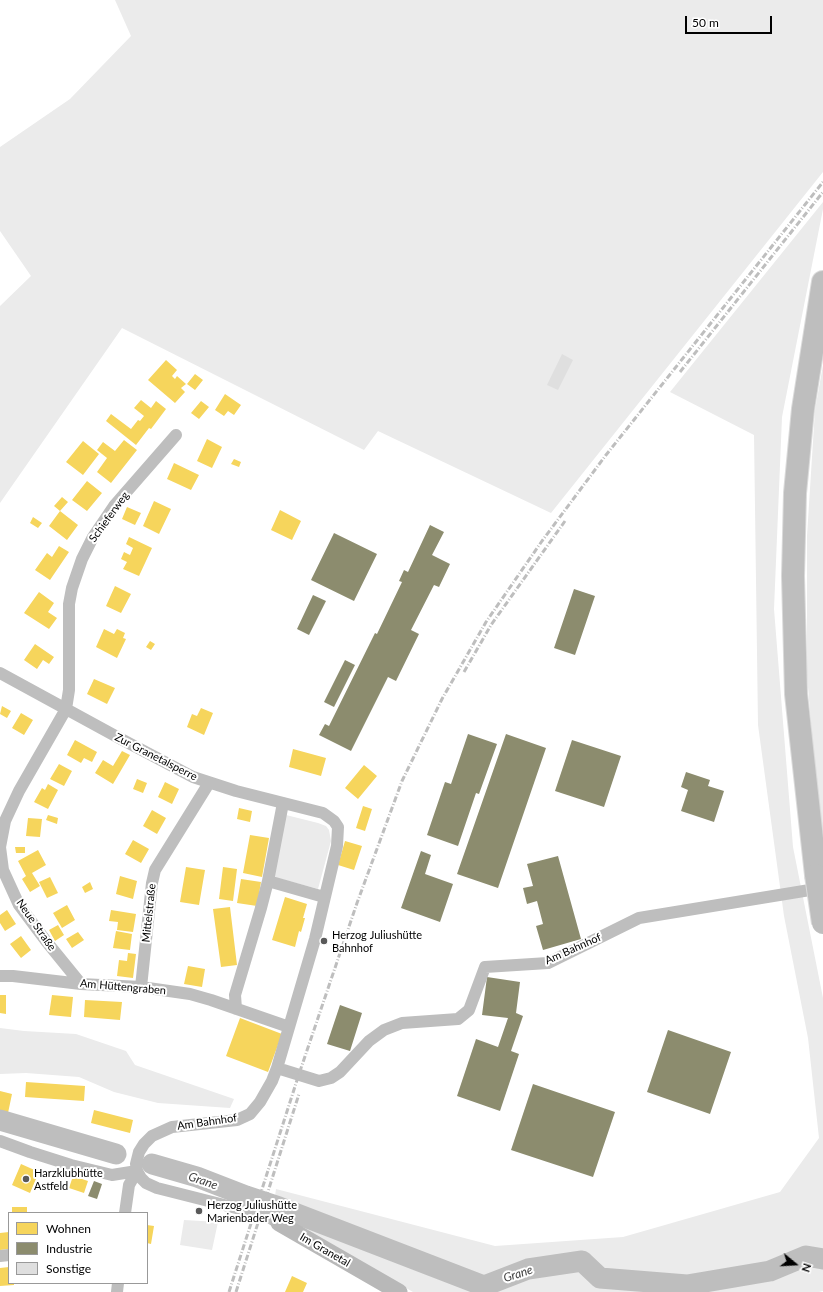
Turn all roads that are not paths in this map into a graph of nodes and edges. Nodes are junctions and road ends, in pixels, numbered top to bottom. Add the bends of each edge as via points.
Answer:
1 (823, 282) edge
2 (176, 435) dead end
3 (0, 673) edge
4 (66, 709) junction
5 (209, 783) junction
6 (283, 803) junction
7 (323, 813) joint
8 (268, 881) junction
9 (819, 881) edge
10 (324, 898) junction
11 (823, 924) edge
12 (0, 976) edge
13 (81, 984) junction
14 (141, 987) junction
15 (236, 1009) junction
16 (289, 1027) junction
17 (277, 1068) junction
18 (0, 1141) edge
19 (137, 1171) junction
20 (125, 1212) edge
21 (279, 1223) joint
22 (399, 1292) edge

1 - 9 highway via 802,417 794,493 793,576 796,694
2 - 4 street, Schieferweg via 114,506 82,559 69,604 69,690
3 - 4 street, Zur Granetalsperre
4 - 5 street, Zur Granetalsperre via 193,777
4 - 13 street, Neue Straße via 19,791 5,821 0,847 3,870 19,905
5 - 6 street, Zur Granetalsperre
5 - 14 street, Mittelstraße via 155,870
6 - 7 street, Zur Granetalsperre
6 - 8 street
7 - 10 street, Am Bahnhof via 334,820 338,827 337,846
8 - 10 street
8 - 15 street via 235,995
9 - 11 highway, bridge
9 - 17 street, Am Bahnhof via 639,918 548,963 485,967 469,1010 458,1019 402,1023 384,1030 331,1078 319,1081
10 - 16 street, Am Bahnhof via 315,939
12 - 13 street, Am Hüttengraben
13 - 14 street, Am Hüttengraben
14 - 15 street, Am Hüttengraben via 190,994
15 - 16 street, Am Hüttengraben
16 - 17 street, Am Bahnhof
17 - 19 street, Am Bahnhof via 260,1102 250,1114 237,1120 172,1127 152,1136 139,1152
18 - 19 street via 112,1175
19 - 20 street, Am Bahnhof via 130,1185
19 - 21 street, Im Granetal via 146,1183 157,1188 254,1211
21 - 22 street, Im Granetal

